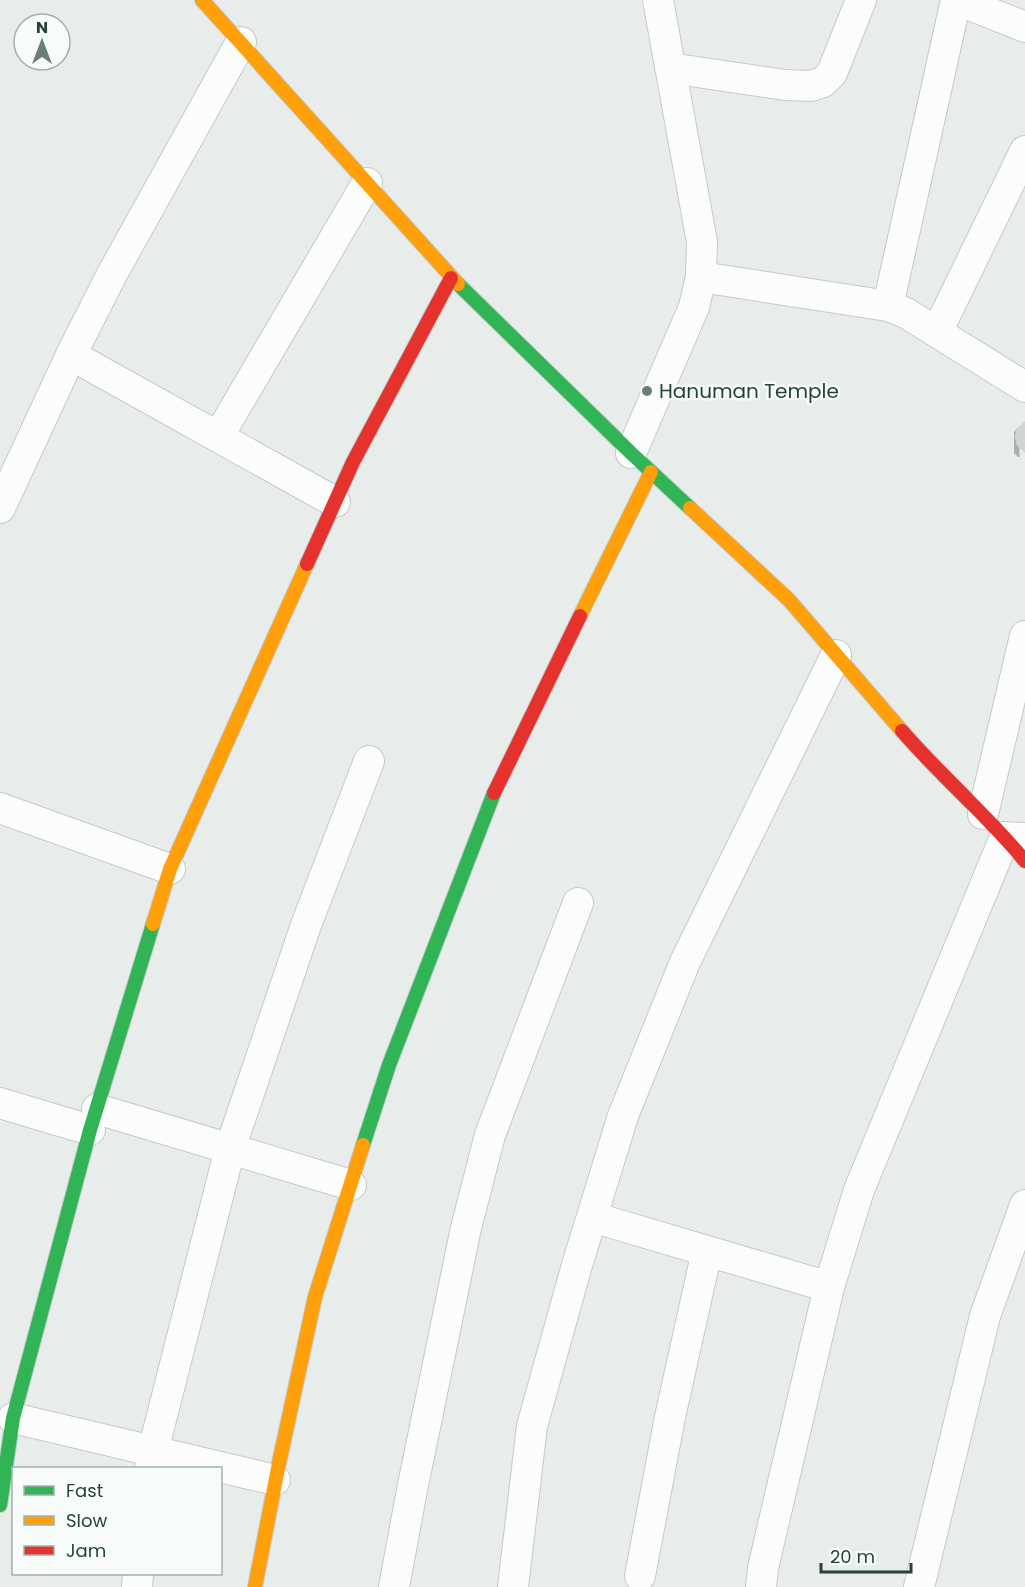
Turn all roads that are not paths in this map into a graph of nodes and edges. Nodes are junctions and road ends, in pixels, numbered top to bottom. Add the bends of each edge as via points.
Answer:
1 (202, 0) edge
2 (658, 0) edge
3 (861, 0) edge
4 (957, 0) edge
5 (1025, 27) edge
6 (241, 42) junction
7 (670, 68) junction
8 (1025, 151) edge
9 (367, 183) junction
10 (701, 277) junction
11 (452, 278) junction
12 (888, 306) junction
13 (937, 332) junction
14 (71, 355) junction
15 (1025, 387) edge
16 (218, 437) junction
17 (641, 462) junction
18 (335, 502) junction
19 (0, 508) edge
20 (1025, 636) edge
21 (836, 655) junction
22 (369, 761) dead end
23 (0, 808) edge
24 (983, 814) junction
25 (1015, 837) edge
26 (1025, 861) edge
27 (170, 869) junction
28 (579, 903) dead end
29 (0, 1103) edge
30 (93, 1119) junction
31 (230, 1149) junction
32 (351, 1185) junction
33 (1025, 1205) edge
34 (592, 1216) junction
35 (707, 1251) junction
36 (829, 1287) junction
37 (11, 1399) edge
38 (152, 1460) edge
39 (195, 1467) edge
40 (222, 1471) edge
41 (275, 1480) junction
42 (0, 1505) edge
43 (640, 1576) dead end
44 (255, 1587) edge
45 (394, 1587) edge
46 (513, 1587) edge
47 (761, 1587) edge
48 (919, 1587) edge

1 - 6 street
2 - 7 street
3 - 7 street via 832,73 823,82 785,85
4 - 5 street
4 - 12 street
6 - 9 street
6 - 14 street
7 - 10 street via 702,242
8 - 13 street
9 - 11 street
9 - 16 street
10 - 12 street
10 - 17 street
11 - 17 street
11 - 18 street
12 - 13 street
13 - 15 street
14 - 16 street
14 - 19 street
16 - 18 street
17 - 21 street via 789,600
17 - 32 street via 497,786 389,1065
18 - 27 street
20 - 24 street
21 - 24 street via 917,748
21 - 34 street via 685,962 623,1116
22 - 31 street via 306,925
23 - 27 street
24 - 25 street
25 - 26 street
25 - 36 street via 859,1190
27 - 30 street
28 - 45 street via 490,1135 466,1228
29 - 30 street
30 - 31 street
30 - 37 street
31 - 32 street
31 - 38 street
32 - 41 street via 315,1297
33 - 48 street via 985,1316
34 - 35 street
34 - 46 street via 532,1426
35 - 36 street
35 - 43 street
36 - 47 street
37 - 38 street
37 - 42 street
38 - 39 street
40 - 41 street
41 - 44 street

